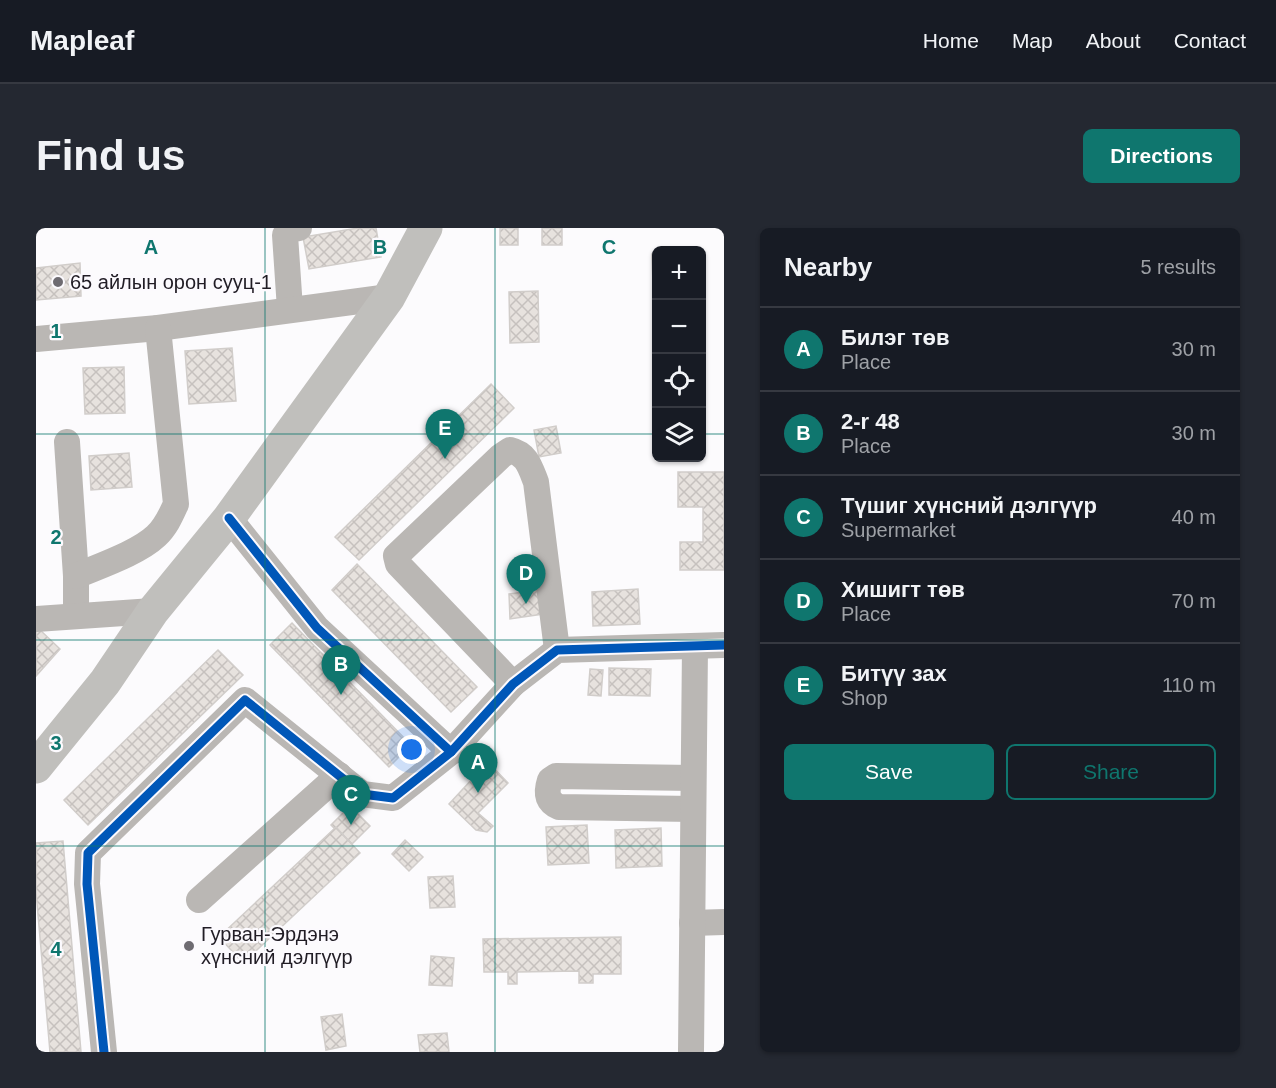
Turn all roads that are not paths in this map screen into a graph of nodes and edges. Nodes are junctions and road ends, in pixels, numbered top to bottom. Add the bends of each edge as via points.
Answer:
1 (299, 228) edge
2 (426, 228) edge
3 (389, 297) junction
4 (290, 309) junction
5 (158, 328) junction
6 (36, 339) edge
7 (67, 441) dead end
8 (229, 518) junction
9 (76, 576) junction
10 (153, 611) junction
11 (76, 616) junction
12 (36, 619) edge
13 (724, 645) edge
14 (695, 646) junction
15 (557, 650) junction
16 (513, 684) junction
17 (451, 752) junction
18 (36, 767) edge
19 (339, 776) junction
20 (693, 778) junction
21 (693, 809) junction
22 (199, 900) dead end
23 (724, 922) edge
24 (692, 923) junction
25 (104, 1052) edge
26 (691, 1052) edge

1 - 4 street via 285,235
2 - 3 highway
3 - 4 street
3 - 8 highway
4 - 5 street
5 - 6 street
5 - 9 street via 176,504 156,536
7 - 9 street
8 - 10 highway
8 - 17 street via 316,628
9 - 11 street
10 - 11 street
10 - 18 highway via 105,682
11 - 12 street
13 - 14 street
14 - 15 street
14 - 20 street
15 - 16 street
15 - 16 street via 536,482 526,458 510,450 396,556 398,564
16 - 17 street
17 - 19 street via 393,798 362,794
19 - 22 street
19 - 25 street via 245,700 88,853 87,884
20 - 21 street
20 - 21 street via 556,776 547,790 552,804 559,807
21 - 24 street
23 - 24 street
24 - 26 street

